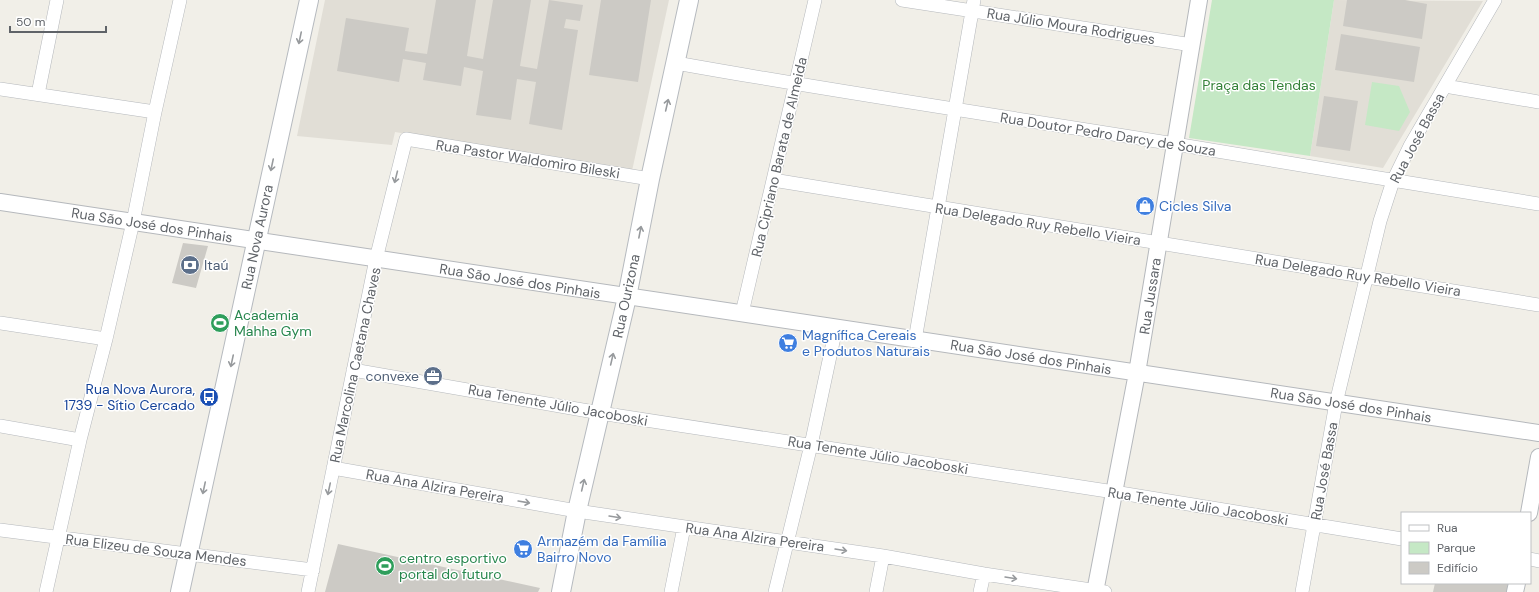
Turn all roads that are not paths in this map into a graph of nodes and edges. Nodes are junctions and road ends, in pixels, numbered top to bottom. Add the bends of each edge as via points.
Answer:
1 (57, 0) edge
2 (180, 0) edge
3 (309, 0) edge
4 (689, 0) edge
5 (816, 0) edge
6 (902, 0) edge
7 (1199, 0) edge
8 (1495, 0) edge
9 (973, 5) edge
10 (1192, 45) junction
11 (676, 63) junction
12 (796, 84) junction
13 (1445, 86) junction
14 (0, 89) edge
15 (38, 94) junction
16 (1539, 102) edge
17 (955, 109) junction
18 (155, 112) junction
19 (406, 139) joint
20 (1175, 144) junction
21 (650, 179) junction
22 (773, 180) junction
23 (1393, 181) junction
24 (0, 202) edge
25 (1539, 204) edge
26 (938, 208) junction
27 (133, 222) junction
28 (256, 241) junction
29 (1158, 243) junction
30 (376, 259) junction
31 (1366, 276) junction
32 (627, 297) junction
33 (1539, 305) edge
34 (742, 313) junction
35 (0, 323) edge
36 (836, 328) junction
37 (106, 338) junction
38 (914, 340) junction
39 (354, 370) junction
40 (1137, 373) junction
41 (1336, 403) junction
42 (600, 413) junction
43 (0, 426) edge
44 (1539, 433) edge
45 (80, 440) junction
46 (811, 445) junction
47 (1539, 457) edge
48 (333, 468) junction
49 (1114, 492) junction
50 (577, 511) junction
51 (1529, 512) edge
52 (1314, 524) junction
53 (684, 527) junction
54 (0, 530) edge
55 (59, 538) junction
56 (1401, 539) edge
57 (787, 542) junction
58 (190, 555) junction
59 (883, 556) junction
60 (313, 570) junction
61 (984, 574) junction
62 (46, 592) edge
63 (180, 592) edge
64 (308, 592) edge
65 (561, 592) edge
66 (671, 592) edge
67 (775, 592) edge
68 (876, 592) edge
69 (980, 592) edge
70 (1099, 592) edge
71 (1302, 592) edge

1 - 15 street
2 - 18 street
3 -> 28 main road, Rua Nova Aurora
4 - 11 main road, Rua Ourizona
5 - 12 street, Rua Cipriano Barata de Almeida
6 - 9 street, Rua Júlio Moura Rodrigues
7 - 10 street, Rua Jussara
8 - 13 street, Rua José Bassa
9 - 10 street, Rua Júlio Moura Rodrigues
9 - 17 street
10 - 20 street, Rua Jussara
11 - 12 street, Rua Doutor Pedro Darcy de Souza
21 -> 11 main road, Rua Ourizona
12 - 17 street, Rua Doutor Pedro Darcy de Souza
12 - 22 street, Rua Cipriano Barata de Almeida
13 - 16 street
13 - 23 street, Rua José Bassa
14 - 15 street
15 - 18 street
17 - 20 street, Rua Doutor Pedro Darcy de Souza
17 - 26 street
18 - 27 street
19 - 21 street, Rua Pastor Waldomiro Bileski
19 -> 30 street, Rua Marcolina Caetana Chaves
20 - 23 street, Rua Doutor Pedro Darcy de Souza
20 - 29 street, Rua Jussara
32 -> 21 main road, Rua Ourizona
22 - 26 street, Rua Delegado Ruy Rebello Vieira
22 - 34 street, Rua Cipriano Barata de Almeida
23 - 25 street, Rua Doutor Pedro Darcy de Souza
23 - 31 street, Rua José Bassa
24 - 27 street, Rua São José dos Pinhais
26 - 29 street, Rua Delegado Ruy Rebello Vieira
26 - 38 street
27 - 28 street, Rua São José dos Pinhais
27 - 37 street
28 - 30 street, Rua São José dos Pinhais
28 -> 58 main road, Rua Nova Aurora
29 - 31 street, Rua Delegado Ruy Rebello Vieira
29 - 40 street, Rua Jussara
30 - 32 street, Rua São José dos Pinhais
30 - 39 street, Rua Marcolina Caetana Chaves
31 - 33 street, Rua Delegado Ruy Rebello Vieira
31 - 41 street, Rua José Bassa
32 - 34 street, Rua São José dos Pinhais
42 -> 32 main road, Rua Ourizona
34 - 36 street, Rua São José dos Pinhais
35 - 37 street
36 - 38 street, Rua São José dos Pinhais
36 - 46 street
37 - 45 street
38 - 40 street, Rua São José dos Pinhais
39 - 42 street, Rua Tenente Júlio Jacoboski
39 - 48 street, Rua Marcolina Caetana Chaves
40 - 41 street, Rua São José dos Pinhais
40 - 49 street, Rua Jussara
41 - 44 street, Rua São José dos Pinhais
41 - 52 street, Rua José Bassa
42 - 46 street, Rua Tenente Júlio Jacoboski
50 -> 42 main road, Rua Ourizona
43 - 45 street
45 - 55 street
46 - 49 street, Rua Tenente Júlio Jacoboski
46 - 57 street
47 - 51 street
48 -> 50 street, Rua Ana Alzira Pereira
48 -> 60 street, Rua Marcolina Caetana Chaves
49 - 52 street, Rua Tenente Júlio Jacoboski
49 - 70 street, Rua Jussara
50 -> 53 street, Rua Ana Alzira Pereira
50 - 65 main road, Rua Ourizona
52 - 56 street, Rua Tenente Júlio Jacoboski
52 - 71 street, Rua José Bassa
53 - 57 street, Rua Ana Alzira Pereira
53 - 66 street
54 - 55 street, Rua Elizeu de Souza Mendes
55 - 58 street, Rua Elizeu de Souza Mendes
55 - 62 street
57 -> 59 street, Rua Ana Alzira Pereira
57 - 67 street
58 - 60 street, Rua Elizeu de Souza Mendes
58 - 63 main road, Rua Nova Aurora
59 - 61 street, Rua Ana Alzira Pereira
59 - 68 street
60 - 64 street, Rua Marcolina Caetana Chaves
61 - 69 street
61 -> 70 street, Rua Ana Alzira Pereira

